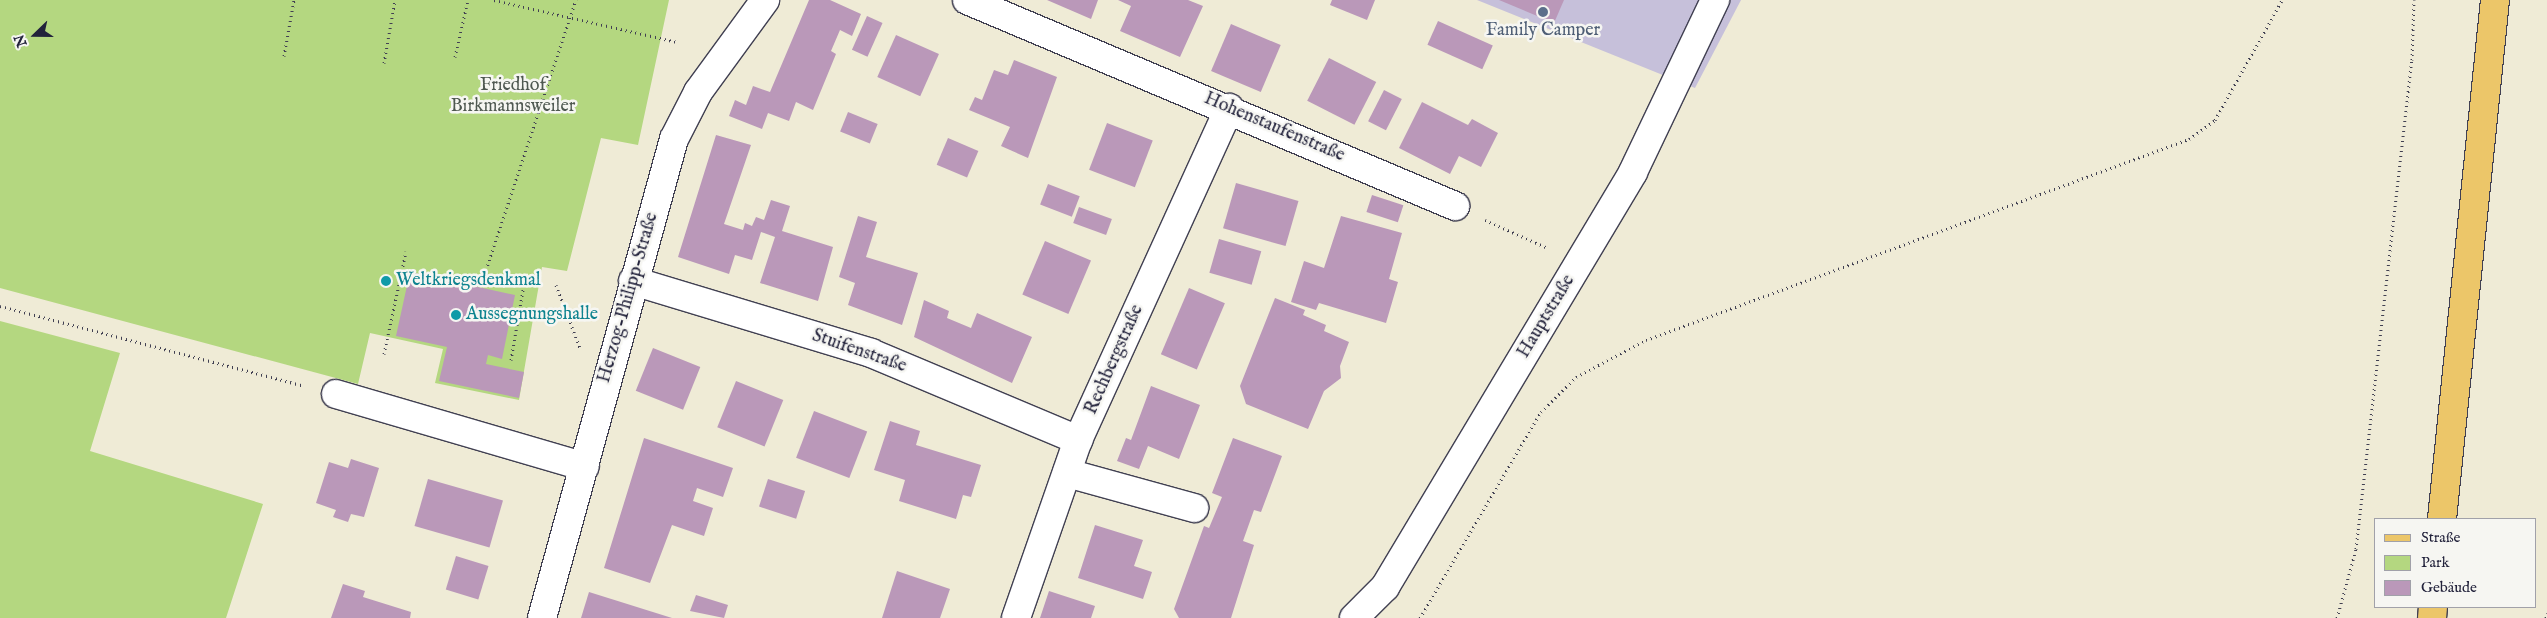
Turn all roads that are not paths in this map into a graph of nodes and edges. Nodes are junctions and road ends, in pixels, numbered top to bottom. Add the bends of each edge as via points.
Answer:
1 (765, 0) edge
2 (967, 0) edge
3 (1715, 0) edge
4 (2495, 0) edge
5 (1229, 108) junction
6 (1455, 206) road end
7 (634, 280) junction
8 (336, 394) road end
9 (1078, 440) junction
10 (585, 467) junction
11 (1068, 473) junction
12 (1194, 508) dead end
13 (2442, 518) edge
14 (542, 618) edge
15 (1016, 618) edge
16 (1354, 618) edge

1 - 7 street, Herzog-Philipp-Straße via 698,92 674,138
2 - 5 street, Hohenstaufenstraße
3 - 16 street, Hauptstraße via 1633,172 1385,587
4 - 13 main road
5 - 6 street, Hohenstaufenstraße
5 - 9 street, Rechbergstraße
7 - 9 street, Stuifenstraße via 871,353
7 - 10 street, Herzog-Philipp-Straße
8 - 10 street
9 - 11 street, Rechbergstraße
10 - 14 street, Herzog-Philipp-Straße
11 - 12 street
11 - 15 street, Rechbergstraße

